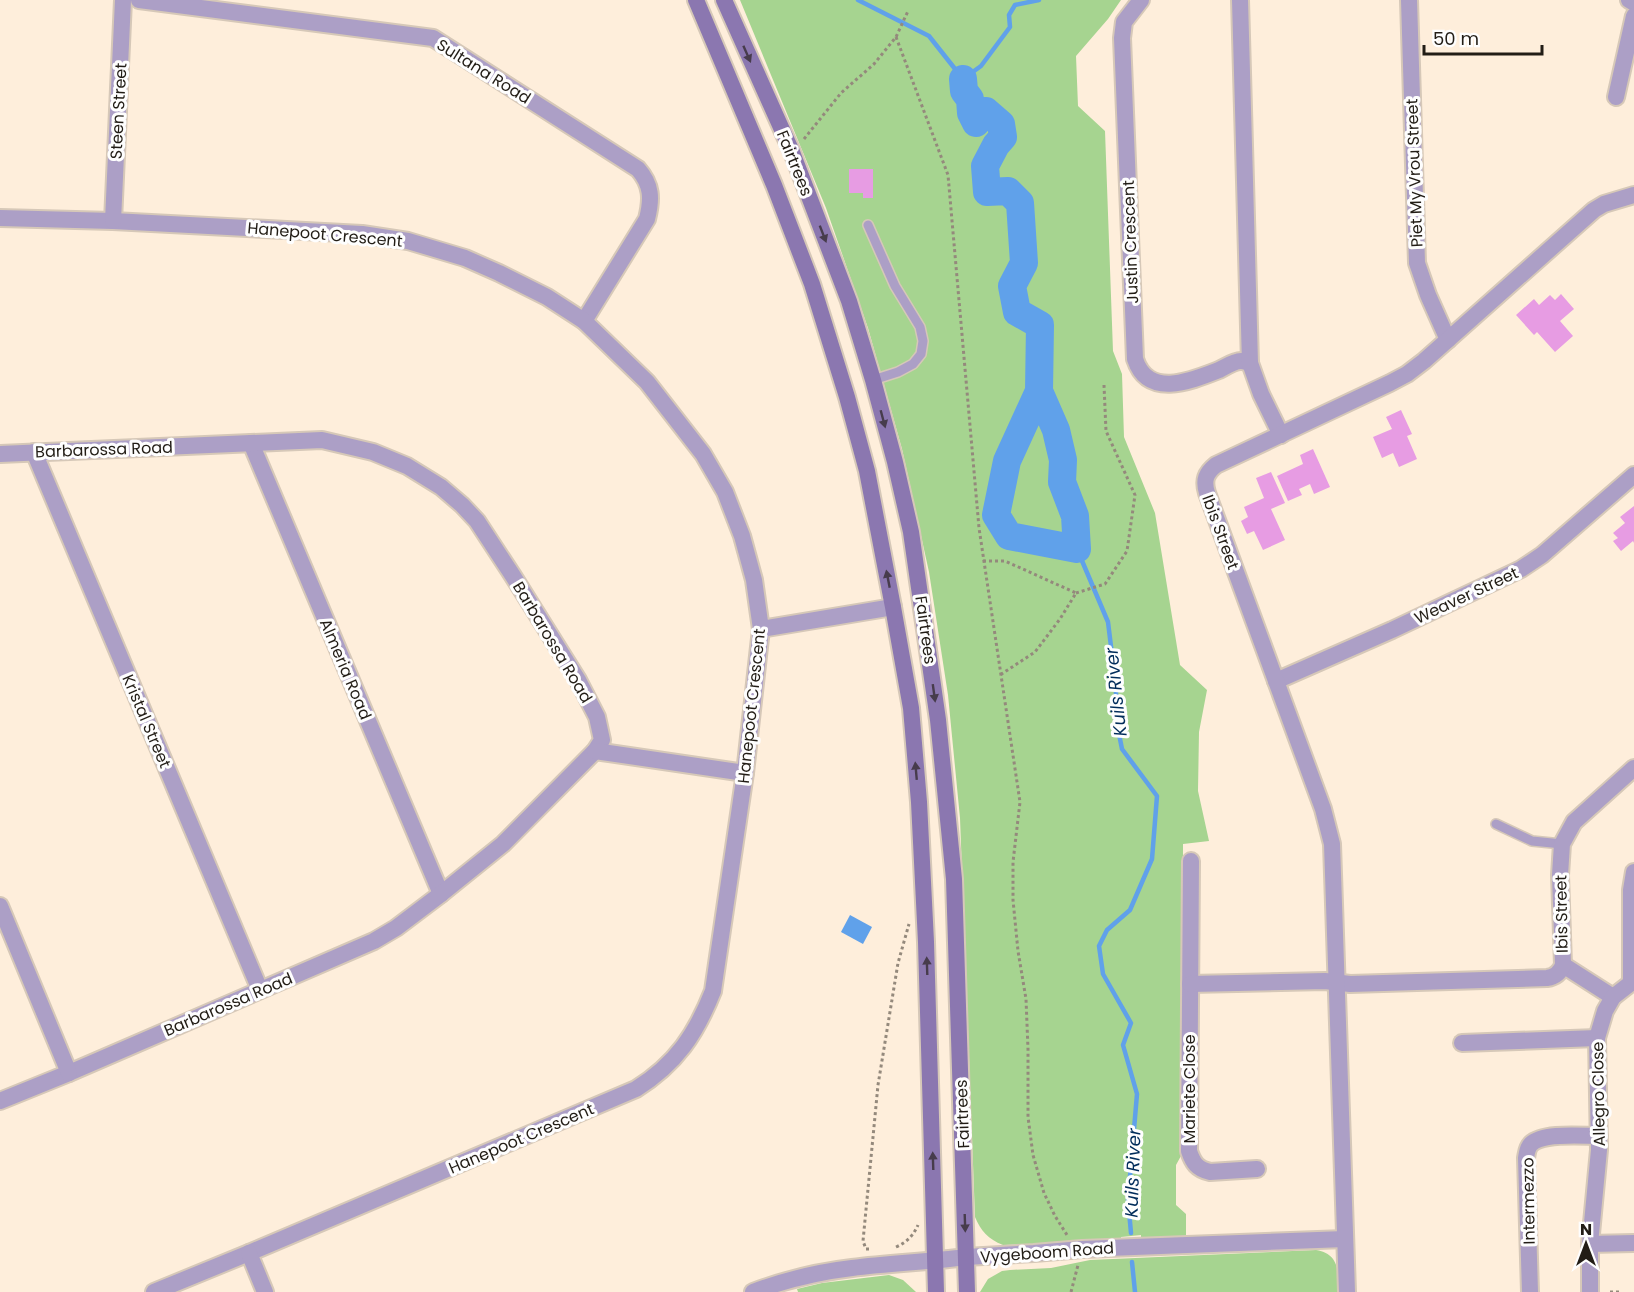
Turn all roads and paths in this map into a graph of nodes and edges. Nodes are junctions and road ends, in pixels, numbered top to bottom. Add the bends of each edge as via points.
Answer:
1 (123, 0) edge
2 (139, 0) edge
3 (696, 0) edge
4 (724, 0) edge
5 (1141, 0) edge
6 (1240, 0) edge
7 (1409, 0) edge
8 (1629, 0) edge
9 (1634, 3) edge
10 (908, 11) dead end
11 (1634, 16) edge
12 (896, 37) junction
13 (1616, 97) dead end
14 (803, 141) dead end
15 (1634, 195) edge
16 (0, 218) edge
17 (113, 221) junction
18 (868, 225) dead end
19 (584, 321) junction
20 (1448, 340) junction
21 (1250, 363) junction
22 (873, 380) junction
23 (1104, 385) dead end
24 (1281, 435) junction
25 (251, 443) junction
26 (34, 452) junction
27 (0, 454) edge
28 (1634, 475) edge
29 (983, 561) junction
30 (1076, 593) junction
31 (893, 607) junction
32 (761, 629) junction
33 (1000, 675) junction
34 (1276, 681) junction
35 (595, 751) junction
36 (1634, 768) edge
37 (745, 773) junction
38 (1496, 824) dead end
39 (1562, 844) junction
40 (1191, 861) dead end
41 (1634, 872) edge
42 (1632, 890) edge
43 (441, 894) junction
44 (0, 906) edge
45 (910, 921) dead end
46 (1563, 965) junction
47 (1337, 982) junction
48 (1633, 983) edge
49 (1190, 984) junction
50 (260, 990) junction
51 (1614, 997) junction
52 (1597, 1038) junction
53 (1462, 1043) dead end
54 (69, 1073) junction
55 (0, 1101) edge
56 (1599, 1136) junction
57 (1257, 1169) dead end
58 (915, 1233) dead end
59 (1345, 1239) junction
60 (1634, 1243) edge
61 (1590, 1244) junction
62 (896, 1247) dead end
63 (876, 1249) dead end
64 (1082, 1249) junction
65 (249, 1253) junction
66 (966, 1257) junction
67 (935, 1261) junction
68 (154, 1292) edge
69 (265, 1292) edge
70 (753, 1292) edge
71 (936, 1292) edge
72 (967, 1292) edge
73 (1071, 1292) edge
74 (1347, 1292) edge
75 (1530, 1292) edge
76 (1590, 1292) edge
77 (1610, 1292) edge
78 (1622, 1292) edge

1 - 17 street, Steen Street
2 - 19 street, Sultana Road via 433,38 638,169 649,187 651,205 647,219
31 -> 3 main road, Fairtrees via 867,471 812,284
4 -> 22 main road, Fairtrees via 792,152 849,301
5 - 21 street, Justin Crescent via 1122,28 1138,369 1149,380 1159,383 1192,380 1240,361
6 - 21 street
7 - 20 street, Piet My Vrou Street via 1417,263
8 - 9 street
10 - 12 path
11 - 13 street
12 - 14 path via 874,64 841,93
12 - 29 path via 948,175
15 - 20 street, Ibis Street via 1594,210
16 - 17 street, Hanepoot Crescent
17 - 19 street, Hanepoot Crescent via 362,234 408,241 499,273
18 - 22 lane via 895,286 920,327 923,341 921,354 913,364
19 - 32 street, Hanepoot Crescent via 647,382 709,464 742,536
20 - 24 street, Ibis Street via 1399,378
21 - 24 street via 1260,394
22 -> 66 main road, Fairtrees via 911,532 939,732 954,879
23 - 30 path via 1106,431 1135,495 1127,551 1105,584
24 - 34 street, Ibis Street via 1216,465 1206,475 1205,486
25 - 26 street, Barbarossa Road
25 - 35 street, Barbarossa Road via 322,440 373,452 407,466 462,505 477,521 578,680 600,728 602,740
25 - 43 street, Almeria Road
26 - 27 street, Barbarossa Road
26 - 50 street, Kristal Street
28 - 34 street, Weaver Street via 1521,569
29 - 30 path via 1005,561
29 - 33 path
30 - 33 path via 1035,652
31 - 32 street
67 -> 31 main road, Fairtrees via 919,802 911,708
32 - 37 street, Hanepoot Crescent
33 - 64 path via 1020,802 1013,900 1026,999 1028,1117 1033,1155 1055,1216
34 - 47 street, Ibis Street via 1328,823
35 - 37 street
35 - 43 street, Barbarossa Road via 503,844
36 - 39 street, Ibis Street via 1578,817
37 - 65 street, Hanepoot Crescent via 713,991 693,1033 664,1068 636,1089
38 - 39 lane via 1532,841
39 - 46 street, Ibis Street
40 - 49 street, Mariete Close
41 - 42 street, Allegro Close
42 - 48 street, Allegro Close
43 - 50 street, Barbarossa Road via 374,941
44 - 54 street
45 - 63 path via 898,963 878,1085 863,1241 866,1250
46 - 47 street, Ibis Street via 1558,973 1547,978
46 - 51 street
47 - 49 street
47 - 59 street, Ibis Street
48 - 51 street, Allegro Close
49 - 57 street, Mariete Close via 1189,1151 1198,1168 1210,1172
50 - 54 street, Barbarossa Road
51 - 52 street, Allegro Close
52 - 53 street
52 - 56 street, Allegro Close
54 - 55 street, Barbarossa Road
56 - 61 street, Allegro Close
56 - 75 street, Intermezzo via 1545,1137 1527,1150
58 - 62 path
59 - 64 street, Vygeboom Road
59 - 74 street, Ibis Street
60 - 61 street
61 - 76 street, Allegro Close
64 - 66 street, Vygeboom Road
64 - 73 path
65 - 68 street, Hanepoot Crescent
65 - 69 street
66 - 67 street, Vygeboom Road
66 - 72 main road, Fairtrees
67 - 70 street, Vygeboom Road via 819,1273
67 - 71 main road, Fairtrees
77 - 78 path

